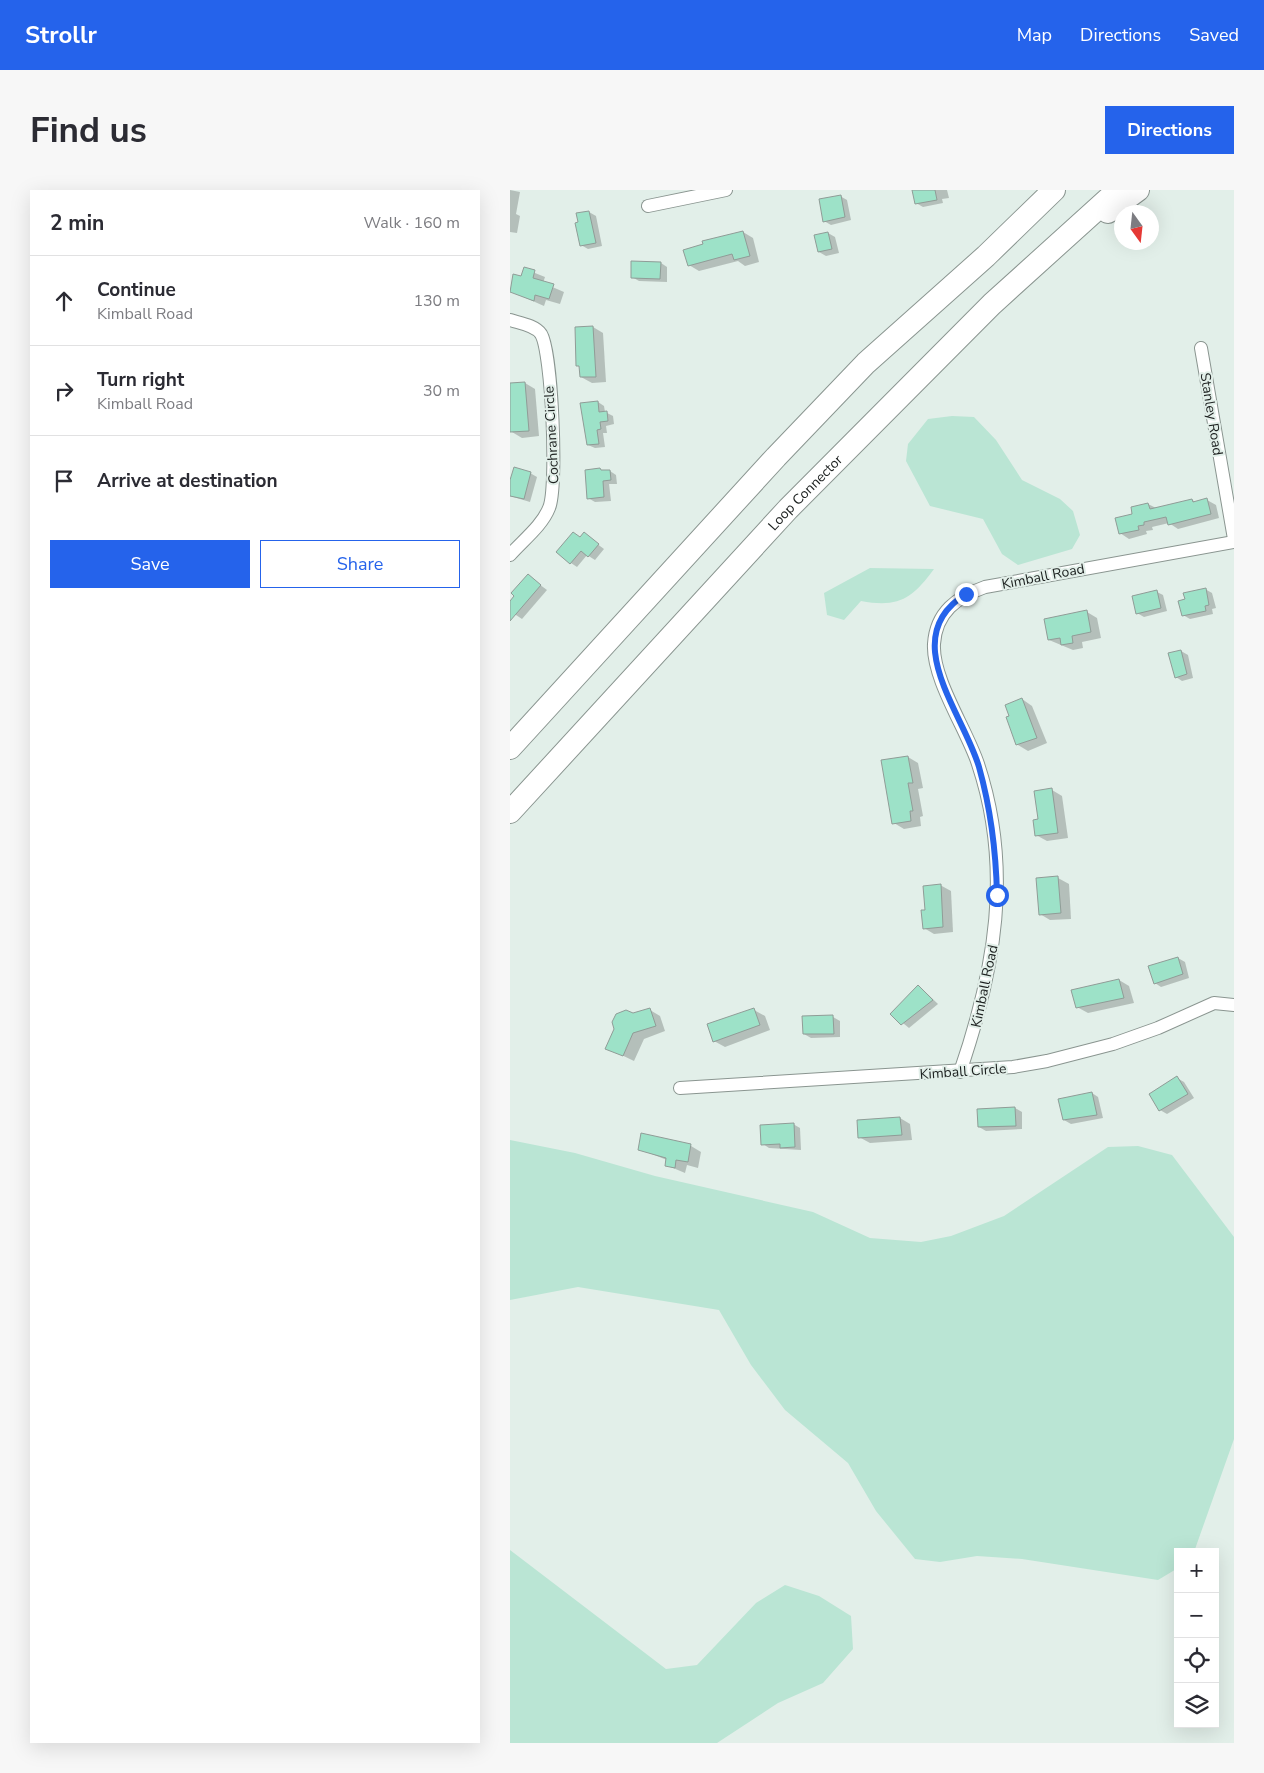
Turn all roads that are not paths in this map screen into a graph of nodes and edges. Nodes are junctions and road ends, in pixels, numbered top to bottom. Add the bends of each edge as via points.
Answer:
1 (726, 190) edge
2 (1054, 190) edge
3 (1118, 190) edge
4 (1138, 190) edge
5 (648, 206) dead end
6 (992, 304) junction
7 (510, 320) edge
8 (1201, 348) dead end
9 (1234, 540) edge
10 (510, 555) edge
11 (510, 748) edge
12 (510, 812) edge
13 (1234, 1006) edge
14 (960, 1072) junction
15 (680, 1088) dead end

1 - 5 street
2 - 11 highway via 986,256 866,363
3 - 6 highway, Loop Connector
4 - 6 highway
6 - 12 highway, Loop Connector via 788,509
7 - 10 street, Cochrane Circle via 536,329 541,335 548,376 554,477 549,510
8 - 9 street, Stanley Road
9 - 14 street, Kimball Road via 985,587 952,602 943,615 936,630 934,646 937,666 978,764 996,858 997,895 991,963 982,1007
13 - 14 street, Kimball Circle via 1214,1003 1158,1028 1079,1054 1014,1067
14 - 15 street, Kimball Circle

